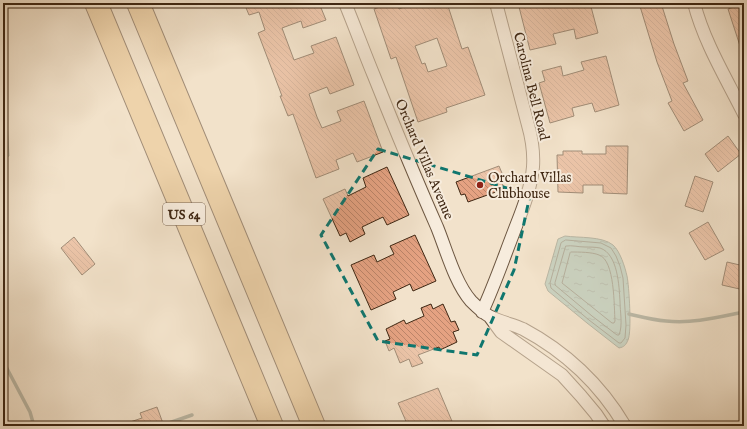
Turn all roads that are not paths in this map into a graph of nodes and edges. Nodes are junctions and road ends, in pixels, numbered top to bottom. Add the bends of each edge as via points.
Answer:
1 (96, 3) edge
2 (138, 3) edge
3 (345, 3) edge
4 (496, 3) edge
5 (694, 3) edge
6 (744, 114) edge
7 (239, 244) junction
8 (486, 314) junction
9 (594, 383) junction
10 (582, 396) junction
11 (272, 426) edge
12 (314, 426) edge
13 (327, 426) edge
14 (604, 426) edge
15 (625, 426) edge

1 - 11 highway, US 64
2 - 7 highway, US 64
3 - 8 street, Orchard Villas Avenue via 456,276 470,300
4 - 8 street, Carolina Bell Road via 530,130 533,155 530,184
5 - 6 street via 713,53
7 - 12 highway, US 64
7 - 13 highway via 290,341
8 - 9 street, Orchard Villas Avenue via 522,329 551,346 573,362
8 - 10 street, Orchard Villas Avenue via 501,332 562,375
9 - 10 street
9 - 15 street, Orchard Villas Avenue
10 - 14 street, Orchard Villas Avenue

